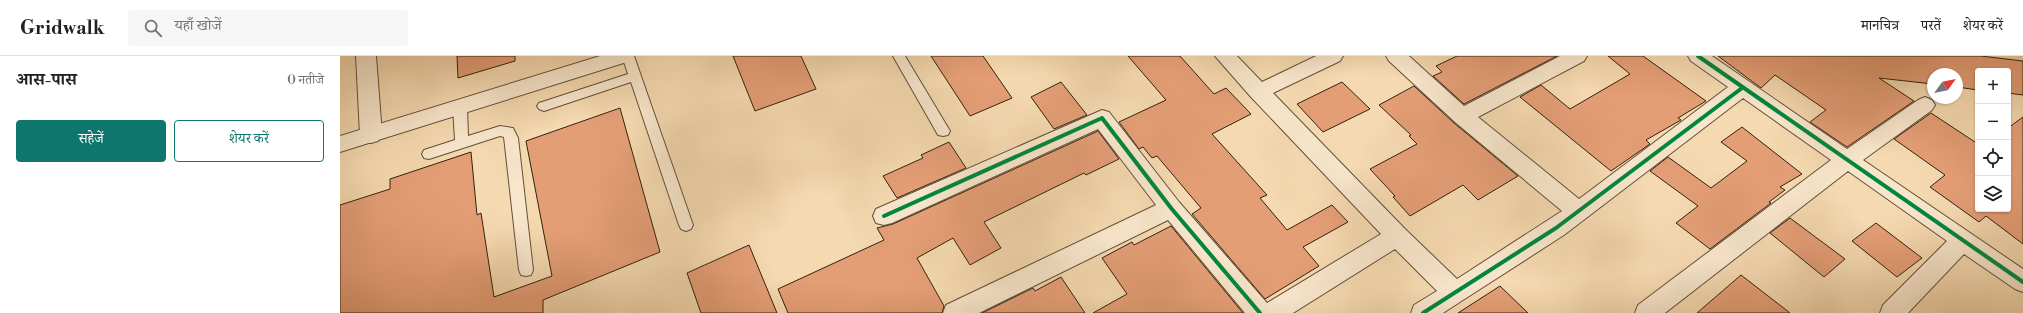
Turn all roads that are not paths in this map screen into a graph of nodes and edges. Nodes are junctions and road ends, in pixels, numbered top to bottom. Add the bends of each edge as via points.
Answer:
1 (366, 56) edge
2 (623, 56) edge
3 (628, 56) edge
4 (899, 56) edge
5 (1225, 56) edge
6 (1333, 56) edge
7 (1396, 56) edge
8 (1577, 56) edge
9 (1698, 56) edge
10 (635, 76) junction
11 (1742, 88) junction
12 (1258, 92) junction
13 (1925, 105) dead end
14 (544, 106) dead end
15 (460, 107) junction
16 (1462, 116) junction
17 (943, 131) dead end
18 (371, 135) junction
19 (462, 143) junction
20 (340, 144) edge
21 (429, 154) dead end
22 (1847, 160) junction
23 (1171, 208) junction
24 (1578, 211) junction
25 (884, 216) dead end
26 (686, 225) dead end
27 (1397, 236) junction
28 (1962, 241) junction
29 (526, 270) dead end
30 (2023, 282) edge
31 (1455, 292) junction
32 (955, 313) edge
33 (1260, 313) edge
34 (1272, 313) edge
35 (1423, 313) edge
36 (1647, 313) edge
37 (1892, 313) edge

1 - 18 street
2 - 15 street
3 - 10 lane
4 - 17 lane
5 - 12 street
6 - 12 street
7 - 16 street
8 - 16 street
9 - 11 street
10 - 14 lane
10 - 26 lane
11 - 22 street
11 - 24 street
12 - 27 street
13 - 22 street
15 - 18 street
15 - 19 lane
16 - 24 street
18 - 20 street
19 - 21 lane
19 - 29 lane via 504,130 510,135
22 - 28 street
22 - 36 street
23 - 25 street via 1102,118
23 - 32 street
23 - 33 street
24 - 31 street via 1556,228
27 - 31 street
27 - 34 street
28 - 30 street
28 - 37 street
31 - 35 street

